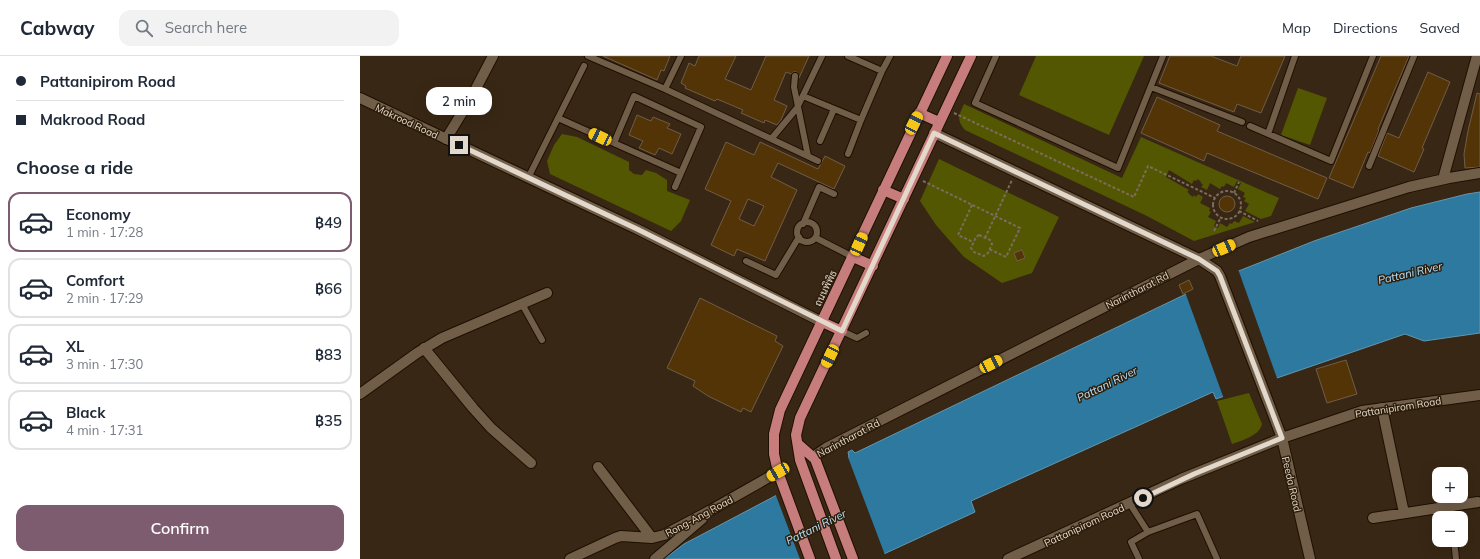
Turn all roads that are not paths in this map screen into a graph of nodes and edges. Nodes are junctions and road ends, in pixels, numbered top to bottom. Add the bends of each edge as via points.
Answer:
1 (493, 56) edge
2 (588, 56) edge
3 (682, 56) edge
4 (822, 56) edge
5 (848, 56) edge
6 (890, 56) edge
7 (946, 56) edge
8 (971, 56) edge
9 (996, 56) edge
10 (1163, 56) edge
11 (1295, 56) edge
12 (1373, 56) edge
13 (1414, 56) edge
14 (1478, 56) edge
15 (856, 58) edge
16 (584, 66) dead end
17 (882, 70) junction
18 (794, 76) dead end
19 (1151, 87) junction
20 (665, 89) junction
21 (803, 96) junction
22 (360, 98) edge
23 (797, 108) junction
24 (834, 109) junction
25 (919, 113) junction
26 (558, 118) junction
27 (861, 120) junction
28 (939, 122) junction
29 (1242, 122) dead end
30 (1250, 126) dead end
31 (934, 133) junction
32 (1268, 134) junction
33 (772, 138) junction
34 (446, 139) junction
35 (820, 141) dead end
36 (614, 143) junction
37 (848, 154) dead end
38 (808, 156) junction
39 (818, 161) dead end
40 (1368, 166) dead end
41 (681, 173) junction
42 (1480, 173) edge
43 (528, 178) junction
44 (1443, 179) junction
45 (675, 187) dead end
46 (884, 190) junction
47 (834, 194) dead end
48 (904, 199) junction
49 (802, 224) junction
50 (799, 237) junction
51 (816, 238) junction
52 (853, 257) junction
53 (1199, 259) junction
54 (746, 261) dead end
55 (873, 266) junction
56 (547, 293) dead end
57 (522, 304) junction
58 (822, 322) junction
59 (842, 331) junction
60 (866, 332) dead end
61 (542, 340) dead end
62 (424, 348) junction
63 (360, 394) edge
64 (1480, 395) edge
65 (1382, 408) junction
66 (1282, 438) junction
67 (798, 444) junction
68 (814, 458) junction
69 (531, 463) dead end
70 (598, 467) dead end
71 (780, 477) junction
72 (1478, 502) dead end
73 (1130, 504) junction
74 (1451, 506) junction
75 (711, 510) junction
76 (1451, 511) edge
77 (1404, 513) junction
78 (1373, 518) dead end
79 (1148, 532) junction
80 (652, 538) junction
81 (1455, 547) edge
82 (570, 559) edge
83 (655, 559) edge
84 (810, 559) edge
85 (836, 559) edge
86 (853, 559) edge
87 (1008, 559) edge
88 (1139, 559) edge
89 (1217, 559) edge
90 (1310, 559) edge
91 (1456, 559) edge

1 - 34 street
2 - 20 lane
3 - 20 lane
4 - 21 lane
5 - 15 lane
6 - 17 lane
7 - 25 main road, ถนนพิพิธ
8 - 28 main road
9 - 19 lane via 975,103 1118,168
10 - 19 lane
11 - 32 lane
12 - 32 lane via 1331,161
13 - 40 lane
14 - 44 street
15 - 17 lane
16 - 26 lane
17 - 27 lane
18 - 23 lane
19 - 29 lane
20 - 33 lane
21 - 23 lane
21 - 24 lane
22 - 34 street, Makrood Road
23 - 33 lane
23 - 38 lane
24 - 27 lane
24 - 35 lane
25 - 28 main road
25 - 46 main road, ถนนพิพิธ
26 - 36 lane
26 - 43 lane
27 - 37 lane
28 - 31 main road
30 - 32 lane
31 - 48 main road
31 - 53 street
33 - 38 lane
34 - 43 street, Makrood Road
36 - 41 lane
36 - 41 lane via 634,96 700,127
38 - 39 lane
41 - 45 lane
42 - 44 street, Narintharat Rd
43 - 58 street, Makrood Road via 637,229
44 - 53 street, Narintharat Rd via 1409,187 1248,237
46 - 48 main road
46 - 52 main road, ถนนพิพิธ
47 - 49 lane via 818,187
48 - 55 main road
49 - 50 lane via 797,232
49 - 51 lane via 808,222 816,227
50 - 51 lane via 807,242
50 - 54 lane via 776,275
51 - 52 lane
52 - 55 main road
52 - 58 main road, ถนนพิพิธ
53 - 66 street, Peeda Road via 1220,276
53 - 68 street, Narintharat Rd via 826,448
55 - 59 main road
56 - 57 street
57 - 61 lane
57 - 62 street
58 - 59 main road
58 - 71 main road, ถนนพิพิธ via 780,410 774,434 774,454
59 - 60 lane via 857,338
59 - 67 main road via 800,418 796,435
62 - 63 street
62 - 69 street via 491,428
64 - 65 street, Pattanipirom Road
65 - 66 street, Pattanipirom Road via 1362,411
65 - 77 street
66 - 73 street, Pattanipirom Road
66 - 90 street, Peeda Road
67 - 68 main road
67 - 85 main road via 800,460
68 - 86 main road
70 - 80 street
71 - 75 street, Rong-Ang Road
71 - 84 main road, ถนนพิพิธ
72 - 74 street
73 - 79 lane
73 - 87 street, Pattanipirom Road
74 - 76 lane
74 - 77 street
75 - 80 street, Rong-Ang Road via 664,535
75 - 83 street
77 - 78 street
79 - 88 lane via 1130,542
79 - 89 lane via 1197,514
80 - 82 street, Rong-Ang Road via 621,536
81 - 91 lane

